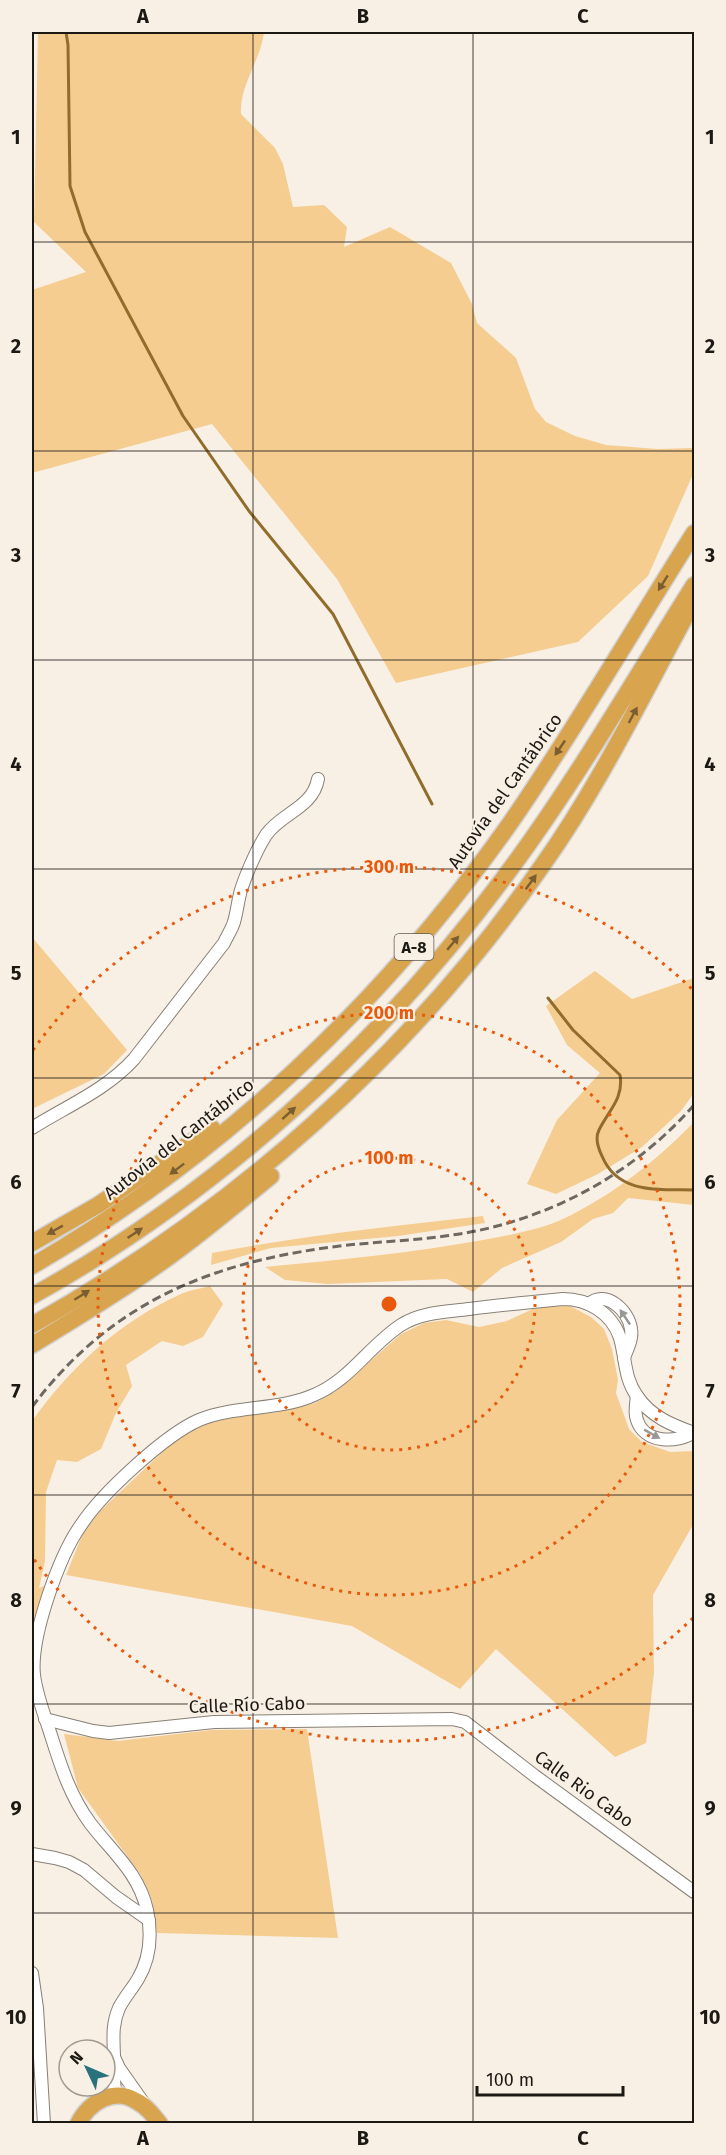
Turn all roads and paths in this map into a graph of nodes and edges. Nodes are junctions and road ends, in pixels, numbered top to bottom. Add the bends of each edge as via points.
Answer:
1 (694, 533) edge
2 (694, 585) edge
3 (694, 601) edge
4 (318, 779) dead end
5 (440, 915) junction
6 (507, 915) junction
7 (32, 1128) edge
8 (32, 1243) edge
9 (32, 1266) edge
10 (32, 1296) edge
11 (32, 1325) edge
12 (32, 1345) edge
13 (637, 1396) junction
14 (694, 1432) edge
15 (45, 1719) junction
16 (452, 1719) joint
17 (32, 1854) edge
18 (694, 1892) edge
19 (149, 1920) junction
20 (32, 1973) edge
21 (112, 2038) edge
22 (117, 2063) edge
23 (117, 2093) edge
24 (102, 2098) edge
25 (156, 2118) edge
26 (44, 2124) edge
27 (78, 2124) edge

1 -> 5 highway, Autovía del Cantábrico / A-8 via 530,794
10 -> 2 highway, A-8 via 128,1237 221,1169 303,1100 394,1010 458,938 523,853
6 -> 3 highway via 609,760
4 - 7 street via 312,796 267,833 245,878 234,924 224,943 134,1059 109,1083
5 -> 8 highway via 366,995 204,1135
5 -> 9 highway, Autovía del Cantábrico / A-8 via 362,1006 270,1094 159,1183
11 -> 6 highway via 149,1253 272,1160 406,1034
6 - 12 highway via 411,1038 368,1085 273,1174 159,1264
13 - 14 street via 663,1421
13 -> 14 street via 637,1421 646,1432 671,1441
13 - 15 street via 623,1359 632,1332 626,1317 604,1298 589,1304 563,1299 410,1320 345,1376 317,1394 283,1404 214,1415 187,1426 167,1439 92,1510 67,1549 43,1612 35,1647 35,1683
15 - 16 street, Calle Río Cabo via 109,1733 214,1722
15 - 19 street via 69,1788 91,1824 135,1878
16 - 18 street, Calle Rio Cabo via 465,1722
17 - 19 street via 62,1860 84,1870
19 - 21 street via 150,1947 145,1964 120,2007
20 - 26 street
22 - 25 street
23 - 25 highway via 134,2099
24 - 27 highway

